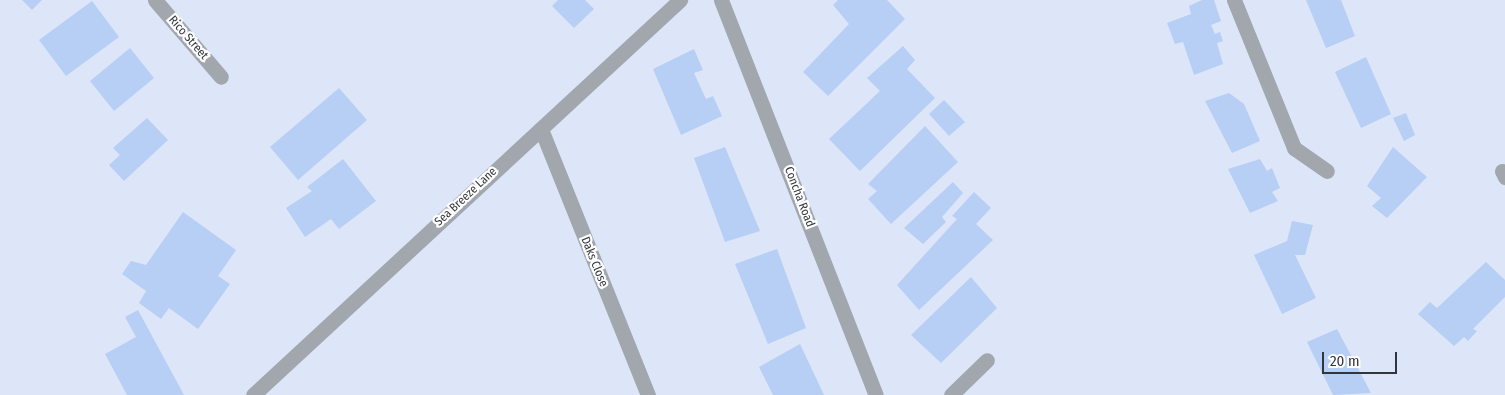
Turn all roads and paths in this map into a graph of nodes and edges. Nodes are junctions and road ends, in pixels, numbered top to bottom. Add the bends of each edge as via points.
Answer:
1 (155, 0) edge
2 (680, 0) edge
3 (721, 0) edge
4 (1234, 0) edge
5 (221, 77) dead end
6 (540, 129) junction
7 (1327, 171) dead end
8 (987, 360) dead end
9 (252, 395) edge
10 (648, 395) edge
11 (876, 395) edge
12 (951, 395) edge

1 - 5 street, Rico Street
2 - 6 street, Sea Breeze Lane
3 - 11 street, Concha Road
4 - 7 street via 1294,148
6 - 9 street, Sea Breeze Lane
6 - 10 street, Daks Close
8 - 12 street

